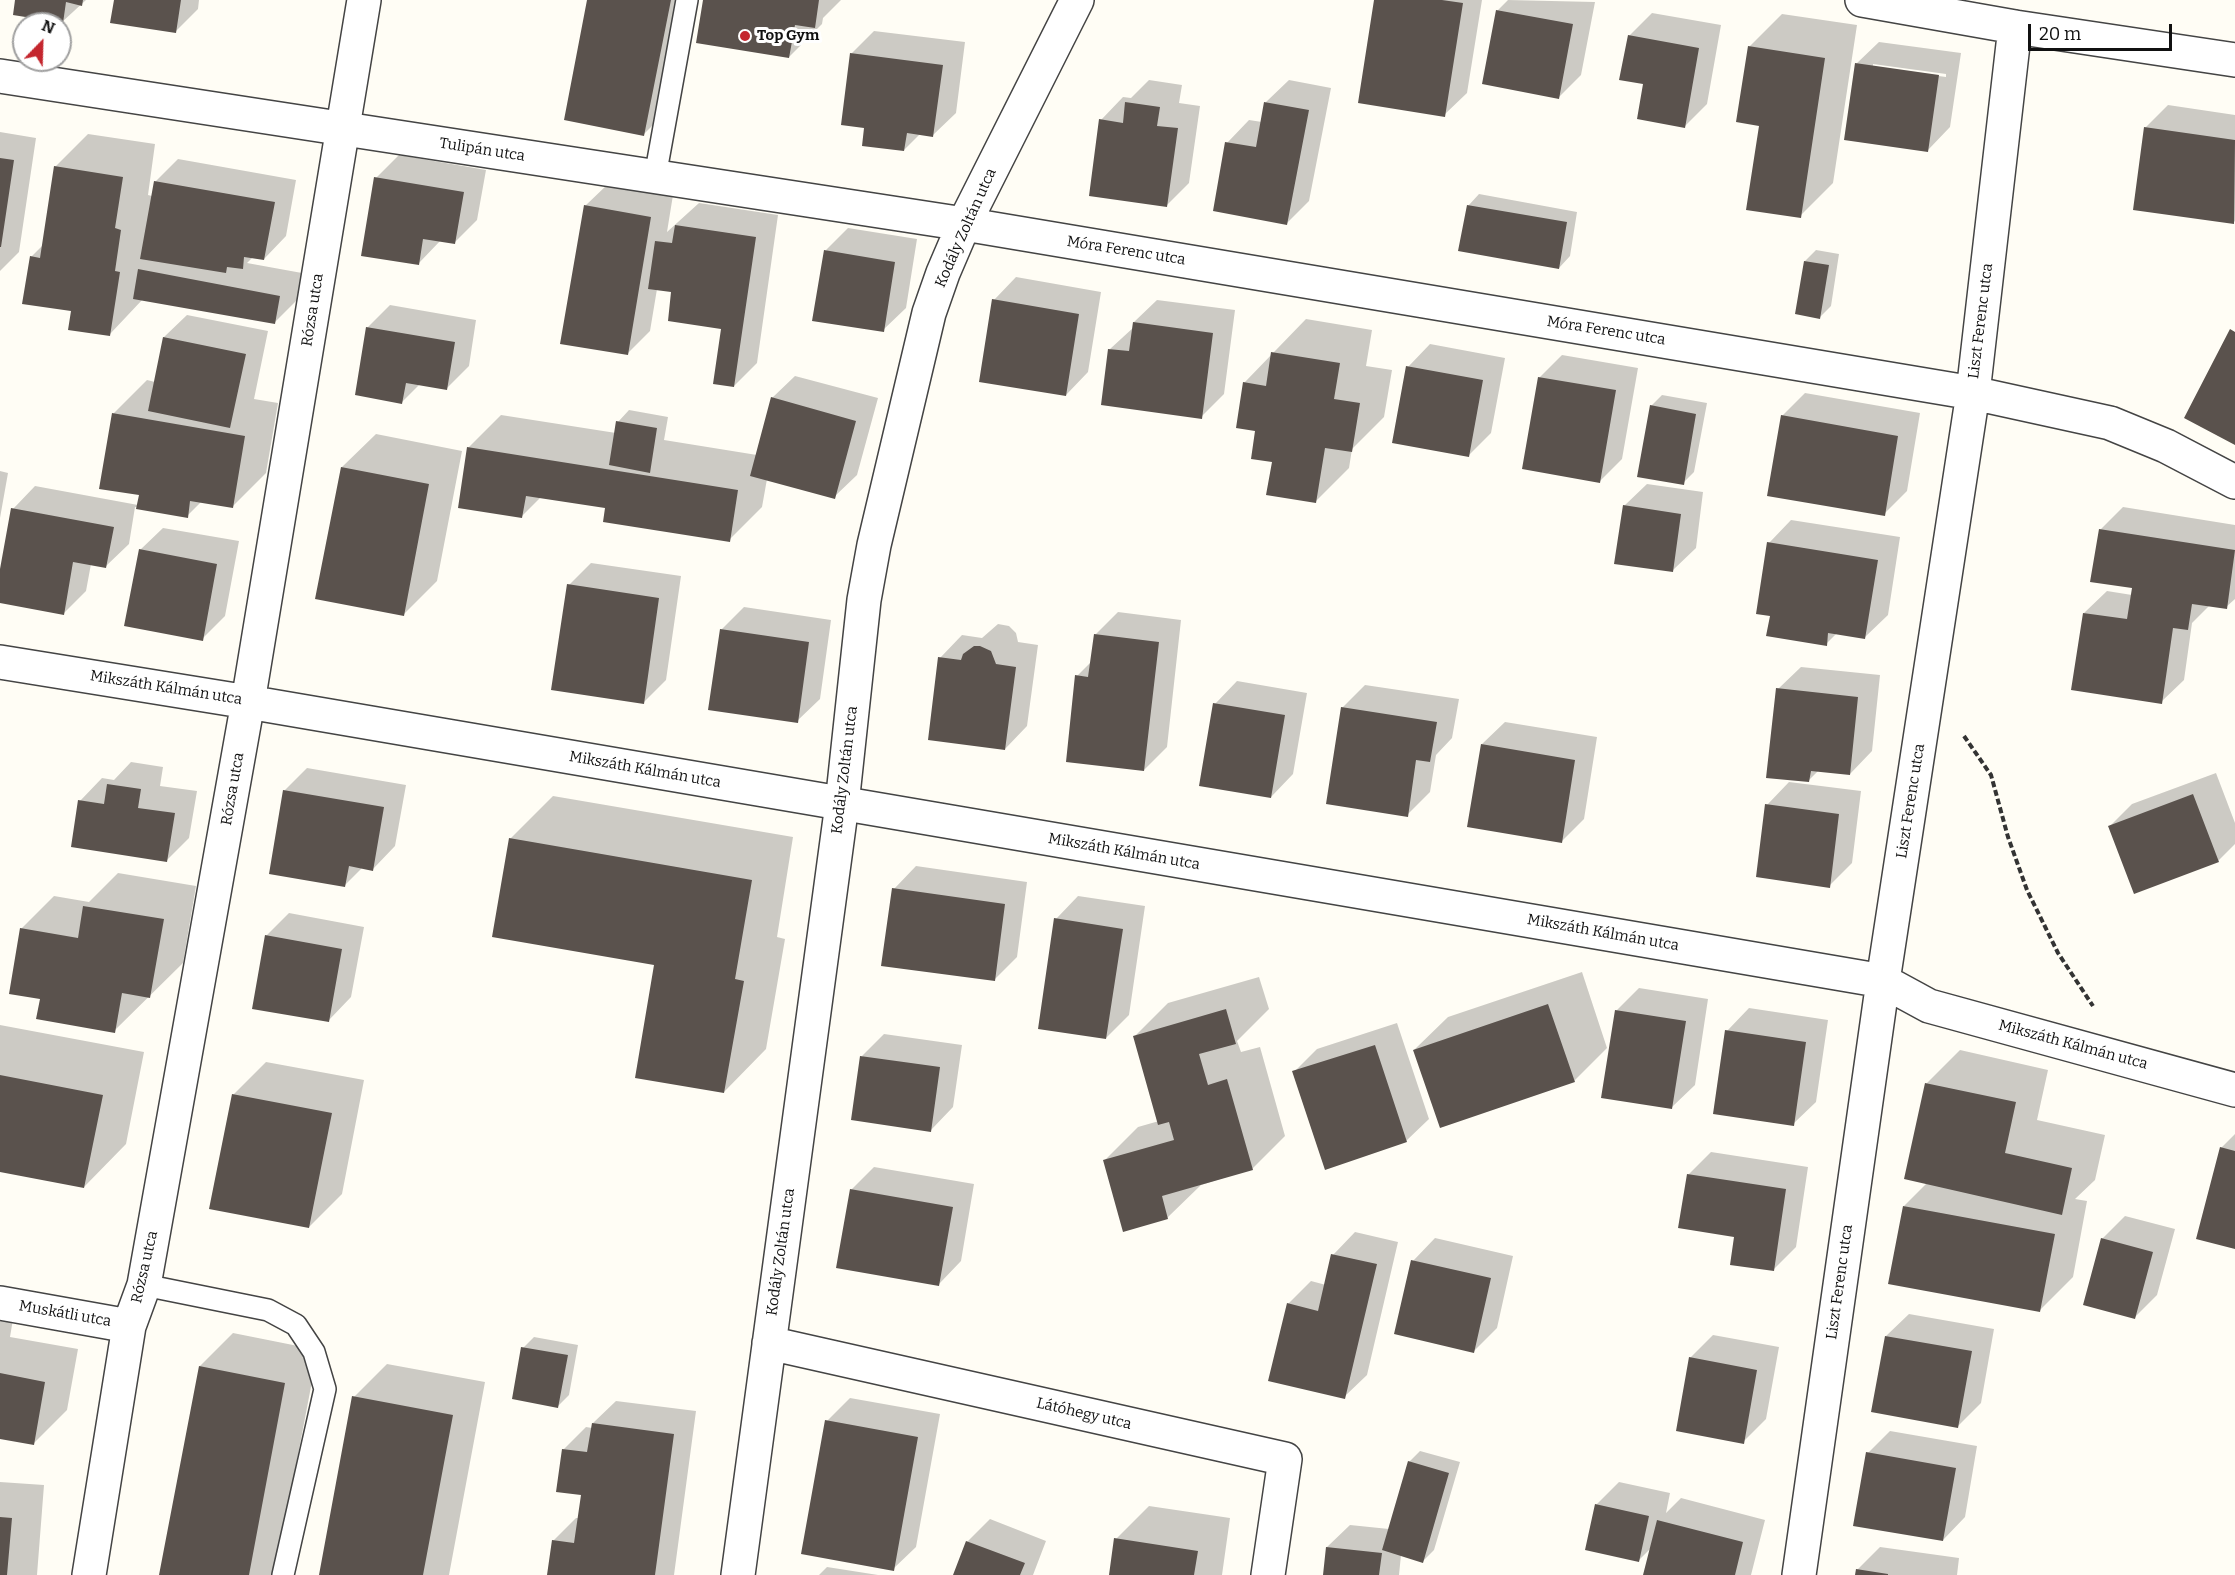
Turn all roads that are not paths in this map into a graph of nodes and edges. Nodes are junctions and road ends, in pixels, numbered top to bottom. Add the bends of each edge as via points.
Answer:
1 (364, 0) edge
2 (687, 0) edge
3 (1077, 0) edge
4 (1862, 0) edge
5 (2015, 27) junction
6 (2235, 60) edge
7 (0, 76) edge
8 (343, 129) junction
9 (655, 177) junction
10 (964, 224) junction
11 (1973, 393) junction
12 (2235, 482) edge
13 (0, 662) edge
14 (248, 702) junction
15 (842, 804) junction
16 (1883, 981) junction
17 (2235, 1090) edge
18 (144, 1284) junction
19 (0, 1303) edge
20 (129, 1326) junction
21 (769, 1343) junction
22 (89, 1575) edge
23 (283, 1575) edge
24 (738, 1575) edge
25 (1268, 1575) edge
26 (1799, 1575) edge

1 - 8 street, Rózsa utca
2 - 9 lane
3 - 10 street, Kodály Zoltán utca
4 - 5 street
5 - 6 street
5 - 11 street, Liszt Ferenc utca
7 - 8 street, Tulipán utca
8 - 9 street, Tulipán utca
8 - 14 street, Rózsa utca
9 - 10 street, Tulipán utca
10 - 11 street, Móra Ferenc utca
10 - 15 street, Kodály Zoltán utca via 929,313 874,545 864,600
11 - 12 street, Móra Ferenc utca via 2110,423 2166,446
11 - 16 street, Liszt Ferenc utca
13 - 14 street, Mikszáth Kálmán utca
14 - 15 street, Mikszáth Kálmán utca
14 - 18 street, Rózsa utca
15 - 16 street, Mikszáth Kálmán utca
15 - 21 street, Kodály Zoltán utca
16 - 17 street, Mikszáth Kálmán utca via 1929,1006
16 - 26 street, Liszt Ferenc utca
18 - 20 street, Rózsa utca
18 - 23 lane via 268,1310 296,1325 314,1352 325,1389
19 - 20 street, Muskátli utca
20 - 22 street, Rózsa utca
21 - 24 street, Kodály Zoltán utca
21 - 25 street, Látóhegy utca via 1284,1459

